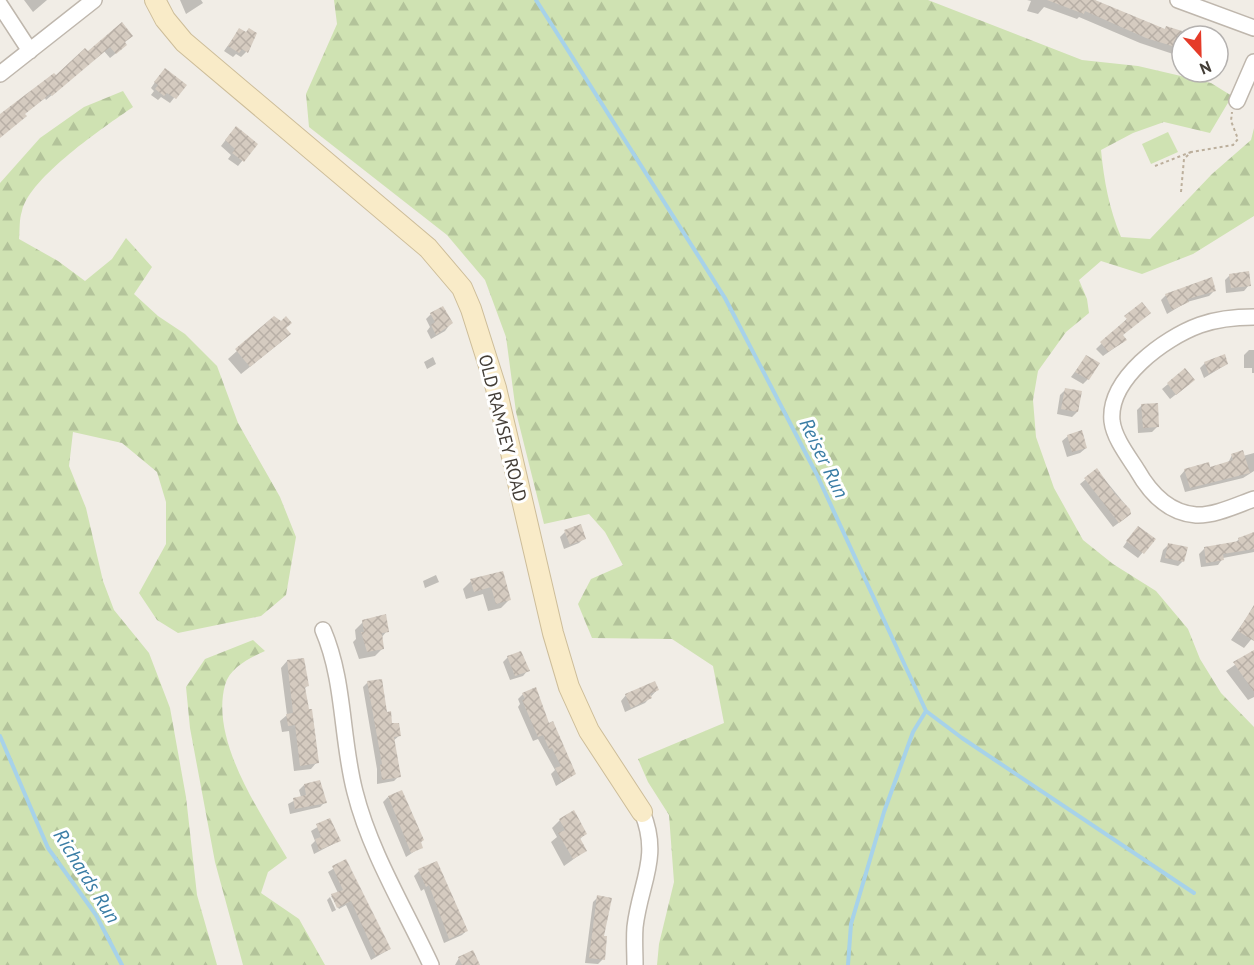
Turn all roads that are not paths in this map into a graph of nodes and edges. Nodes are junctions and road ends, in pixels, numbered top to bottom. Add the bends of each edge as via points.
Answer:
1 (94, 0) edge
2 (155, 0) edge
3 (1178, 0) edge
4 (0, 5) edge
5 (1254, 28) edge
6 (30, 51) junction
7 (1254, 63) edge
8 (0, 74) edge
9 (1237, 101) road end
10 (1254, 317) edge
11 (1254, 500) edge
12 (323, 630) dead end
13 (642, 812) joint
14 (431, 965) edge
15 (635, 965) edge

1 - 6 street
2 - 13 street, OLD RAMSEY ROAD via 184,42 428,248 462,288 496,388 569,687 589,731
3 - 5 street
4 - 6 street
6 - 8 street
7 - 9 street
10 - 11 street via 1222,319 1198,326 1130,371 1118,387 1112,422 1147,487 1164,504 1199,515
12 - 14 street via 333,654 362,818
13 - 15 street, OLD RAMSEY ROAD via 650,830 651,848 635,926

